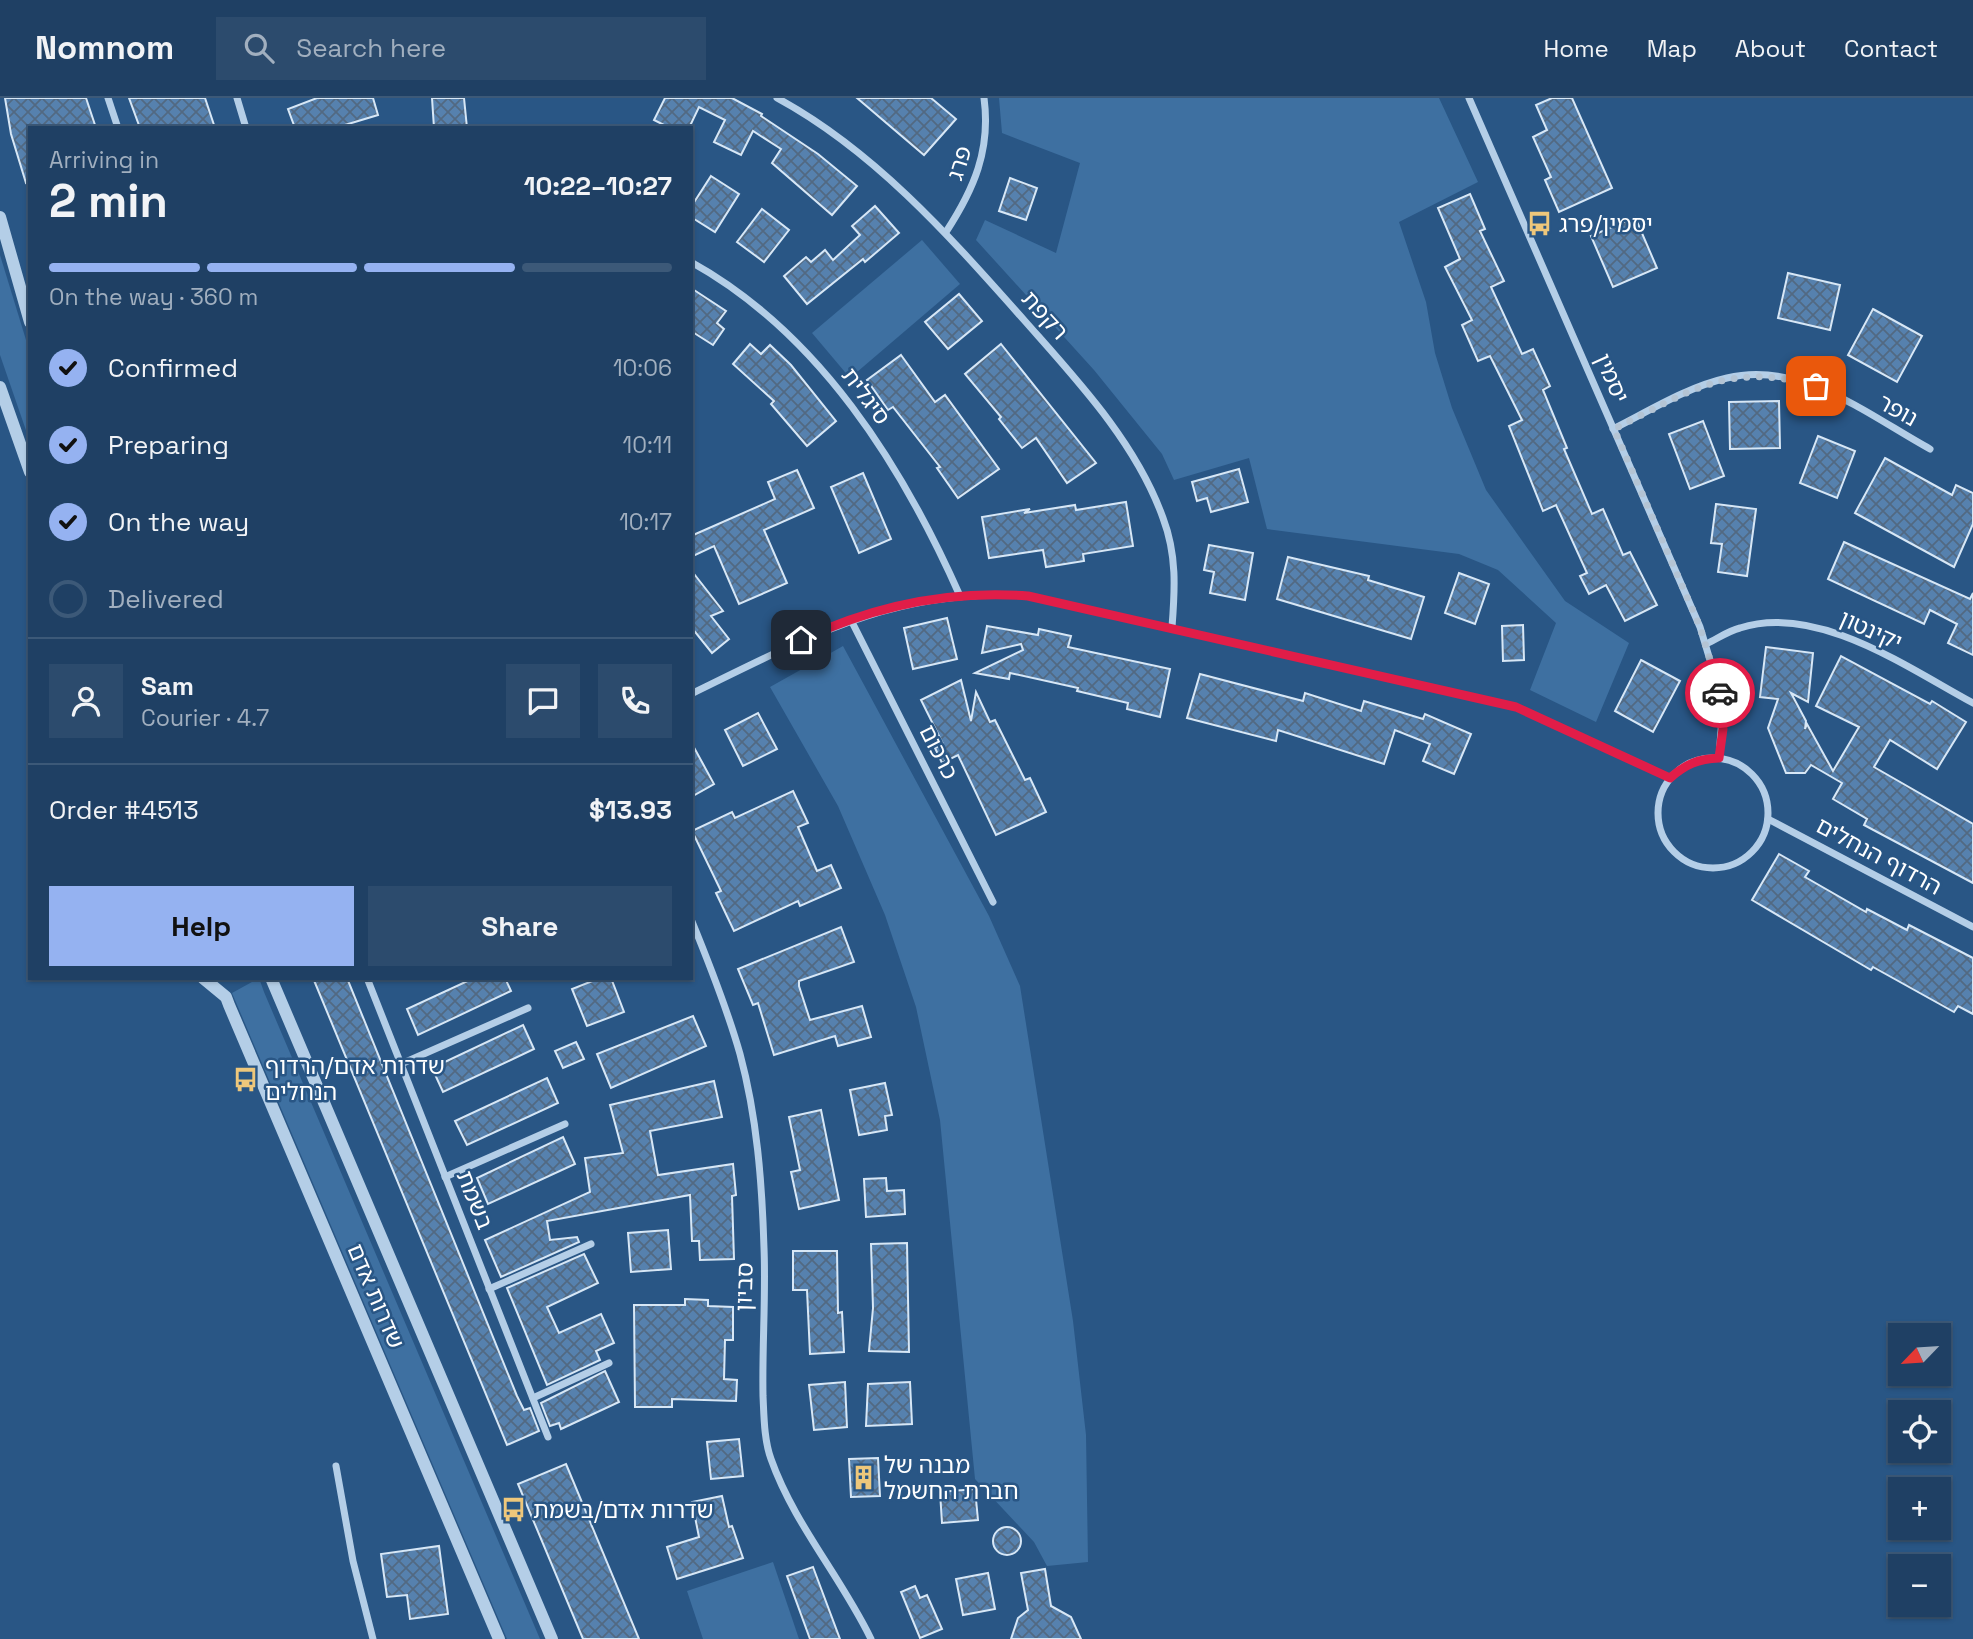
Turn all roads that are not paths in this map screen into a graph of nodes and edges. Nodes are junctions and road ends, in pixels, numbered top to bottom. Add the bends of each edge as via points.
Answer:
1 (108, 98) edge
2 (237, 98) edge
3 (777, 98) edge
4 (984, 98) edge
5 (1469, 98) edge
6 (117, 126) edge
7 (245, 126) edge
8 (0, 217) edge
9 (946, 232) junction
10 (693, 263) edge
11 (28, 315) edge
12 (0, 387) edge
13 (1614, 429) junction
14 (1930, 449) dead end
15 (28, 465) edge
16 (960, 596) junction
17 (852, 620) junction
18 (1172, 627) junction
19 (1706, 644) junction
20 (693, 693) edge
21 (1973, 703) edge
22 (1719, 758) junction
23 (1670, 778) junction
24 (1768, 819) junction
25 (993, 902) dead end
26 (693, 924) edge
27 (1973, 927) edge
28 (205, 980) edge
29 (272, 980) edge
30 (368, 980) edge
31 (528, 1008) dead end
32 (401, 1064) junction
33 (565, 1124) dead end
34 (445, 1177) junction
35 (591, 1244) dead end
36 (489, 1289) junction
37 (609, 1363) dead end
38 (533, 1398) junction
39 (548, 1437) dead end
40 (336, 1466) dead end
41 (373, 1639) edge
42 (499, 1639) edge
43 (551, 1639) edge
44 (871, 1639) edge

1 - 6 street
2 - 7 street
3 - 9 street, רקפת via 843,142
4 - 9 street, פרג via 984,156 969,195
5 - 13 street, יסמין
8 - 11 street
9 - 18 street, רקפת via 1065,366 1146,479 1172,547 1176,577
10 - 16 street, סיגלית via 744,295 796,341 841,393 894,468 935,539
12 - 15 street
13 - 14 street, נופר via 1696,389 1754,374 1784,376 1816,386
13 - 19 street, יסמין
16 - 17 street via 927,599
16 - 18 street via 1028,596
17 - 20 street
17 - 25 street, כרכום
18 - 23 street via 1516,707
19 - 21 street, יקינטון via 1740,627 1808,626 1844,635
19 - 22 street, יסמין via 1723,703
22 - 23 street via 1701,759
22 - 24 street via 1750,772 1764,794
23 - 24 street via 1658,813 1665,840 1684,860 1711,868 1738,862 1764,836
24 - 27 street, הרדוף הנחלים
26 - 44 street, סביון via 732,1029 753,1112 761,1179 763,1383 770,1457 800,1520
28 - 42 street, שדרות אדם via 226,997
29 - 43 street, שדרות אדם
30 - 32 street, בשמת
31 - 32 street
32 - 34 street, בשמת
33 - 34 street
34 - 36 street, בשמת
35 - 36 street
36 - 38 street, בשמת
37 - 38 street
38 - 39 street, בשמת
40 - 41 street

